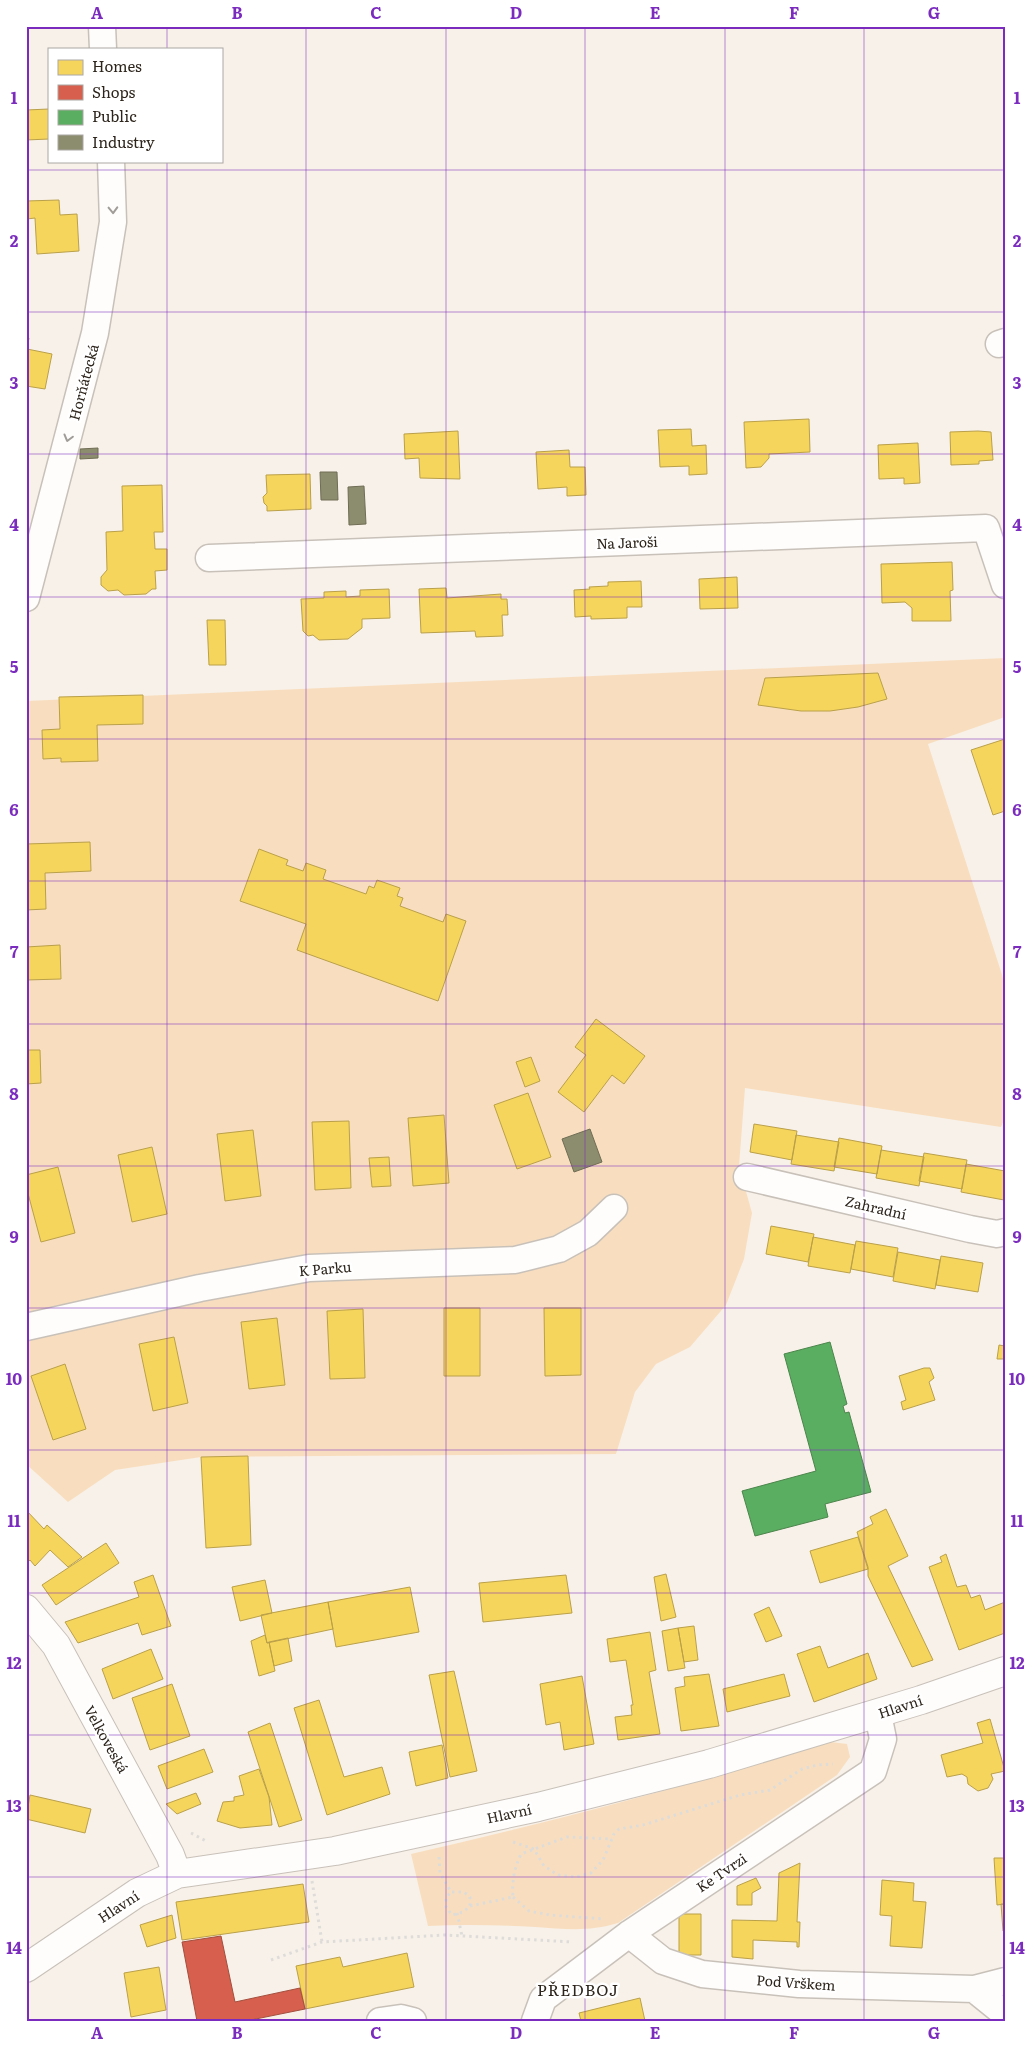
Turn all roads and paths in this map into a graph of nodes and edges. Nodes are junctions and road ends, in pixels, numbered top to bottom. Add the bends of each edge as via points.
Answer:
1 (102, 26) edge
2 (103, 48) edge
3 (111, 162) edge
4 (208, 558) dead end
5 (1005, 586) edge
6 (26, 598) edge
7 (746, 1177) dead end
8 (614, 1208) dead end
9 (1005, 1232) edge
10 (26, 1327) edge
11 (26, 1610) edge
12 (1005, 1670) edge
13 (878, 1714) junction
14 (872, 1771) junction
15 (186, 1830) dead end
16 (612, 1839) junction
17 (510, 1841) dead end
18 (210, 1842) dead end
19 (438, 1849) dead end
20 (534, 1849) junction
21 (177, 1874) junction
22 (313, 1885) dead end
23 (451, 1892) junction
24 (513, 1896) junction
25 (470, 1906) junction
26 (457, 1913) junction
27 (462, 1936) junction
28 (623, 1939) junction
29 (322, 1942) junction
30 (271, 1960) dead end
31 (26, 1968) edge
32 (1005, 1981) edge
33 (974, 1988) junction
34 (1005, 2014) edge
35 (380, 2021) edge
36 (413, 2021) edge
37 (534, 2021) edge

1 - 2 street
3 -> 6 street, Horňátecká via 113,222 95,333
4 - 5 street, Na Jaroši via 986,528
7 - 9 street, Zahradní via 970,1229 997,1234
8 - 10 street, K Parku via 588,1233 559,1249 515,1260 308,1268 200,1288
11 - 21 street, Velkoveská via 56,1645 170,1855
12 - 13 street, Hlavní
13 - 14 street via 883,1739
13 - 21 street, Hlavní via 708,1764 538,1807 335,1851
14 - 16 path via 836,1764 817,1765 802,1769 770,1790 740,1795 643,1825 619,1829
14 - 28 street, Ke Tvrzi
15 - 18 path
16 - 20 path via 567,1837
16 - 20 path via 604,1860 590,1873 576,1877 558,1875 544,1866
17 - 20 path
19 - 23 path via 440,1873
20 - 24 path via 521,1854 515,1865
21 - 31 street, Hlavní via 137,1893
22 - 29 path
23 - 25 path via 464,1892 470,1897
23 - 26 path via 446,1898 446,1907 452,1915
24 - 25 path
24 - 28 path via 529,1911 610,1919 618,1923
25 - 26 path
26 - 27 path
27 - 28 path
27 - 29 path
28 - 33 street, Pod Vrškem via 663,1961 702,1974 799,1984
28 - 37 street, Ke Tvrzi via 543,1999
29 - 30 path
32 - 33 street, Pod Vrškem
33 - 34 street
35 - 36 street via 401,2018

